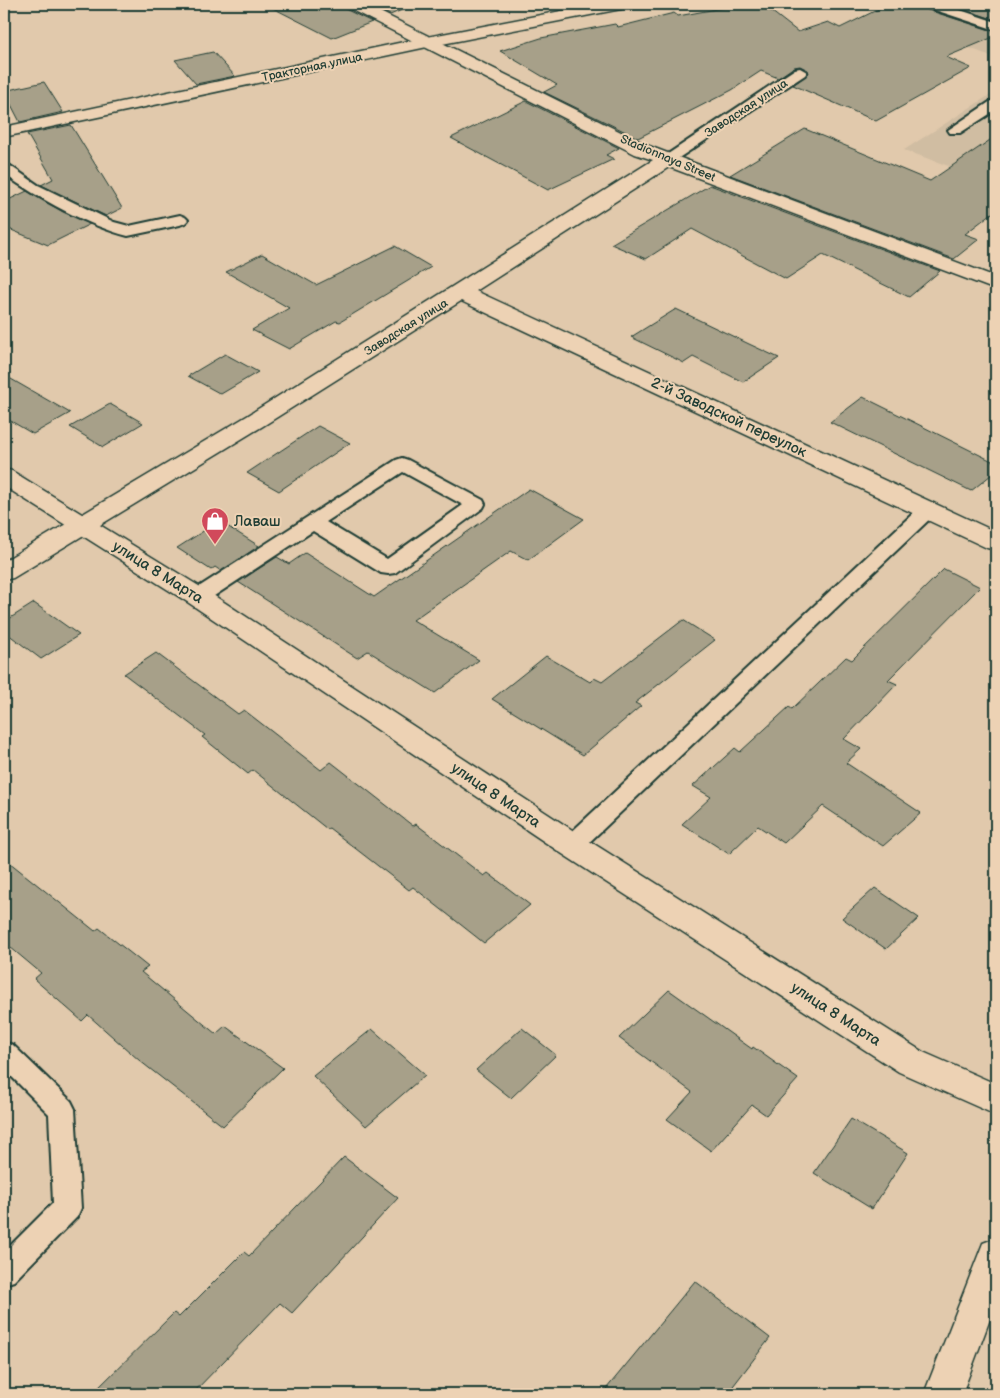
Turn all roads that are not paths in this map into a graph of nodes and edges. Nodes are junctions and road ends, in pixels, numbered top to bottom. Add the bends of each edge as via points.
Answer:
1 (352, 4) edge
2 (621, 4) edge
3 (930, 4) edge
4 (996, 26) edge
5 (427, 42) junction
6 (800, 72) dead end
7 (996, 104) edge
8 (955, 130) dead end
9 (4, 132) edge
10 (666, 160) junction
11 (4, 168) edge
12 (180, 220) dead end
13 (996, 284) edge
14 (462, 292) junction
15 (4, 476) edge
16 (928, 510) junction
17 (314, 523) junction
18 (84, 526) junction
19 (996, 542) edge
20 (4, 572) edge
21 (198, 597) junction
22 (572, 845) junction
23 (4, 1053) edge
24 (996, 1100) edge
25 (996, 1255) edge
26 (4, 1271) edge
27 (942, 1394) edge

1 - 5 street, Stadionnaya Street
2 - 5 street, Тракторная улица
3 - 4 lane
5 - 9 street, Тракторная улица
5 - 10 street, Stadionnaya Street
6 - 10 lane, Заводская улица
7 - 8 lane
10 - 13 street, Stadionnaya Street
10 - 14 street, Заводская улица
11 - 12 lane via 33,188 128,231
14 - 16 street, 2-й Заводской переулок
14 - 18 street, Заводская улица
15 - 18 street, улица 8 Марта
16 - 19 street, 2-й Заводской переулок
16 - 22 lane
17 - 17 lane via 402,464 476,504 388,568
17 - 21 lane
18 - 20 street, Заводская улица
18 - 21 street, улица 8 Марта
21 - 22 street, улица 8 Марта
22 - 24 street, улица 8 Марта via 911,1062
23 - 26 lane via 62,1110 67,1208
25 - 27 street

